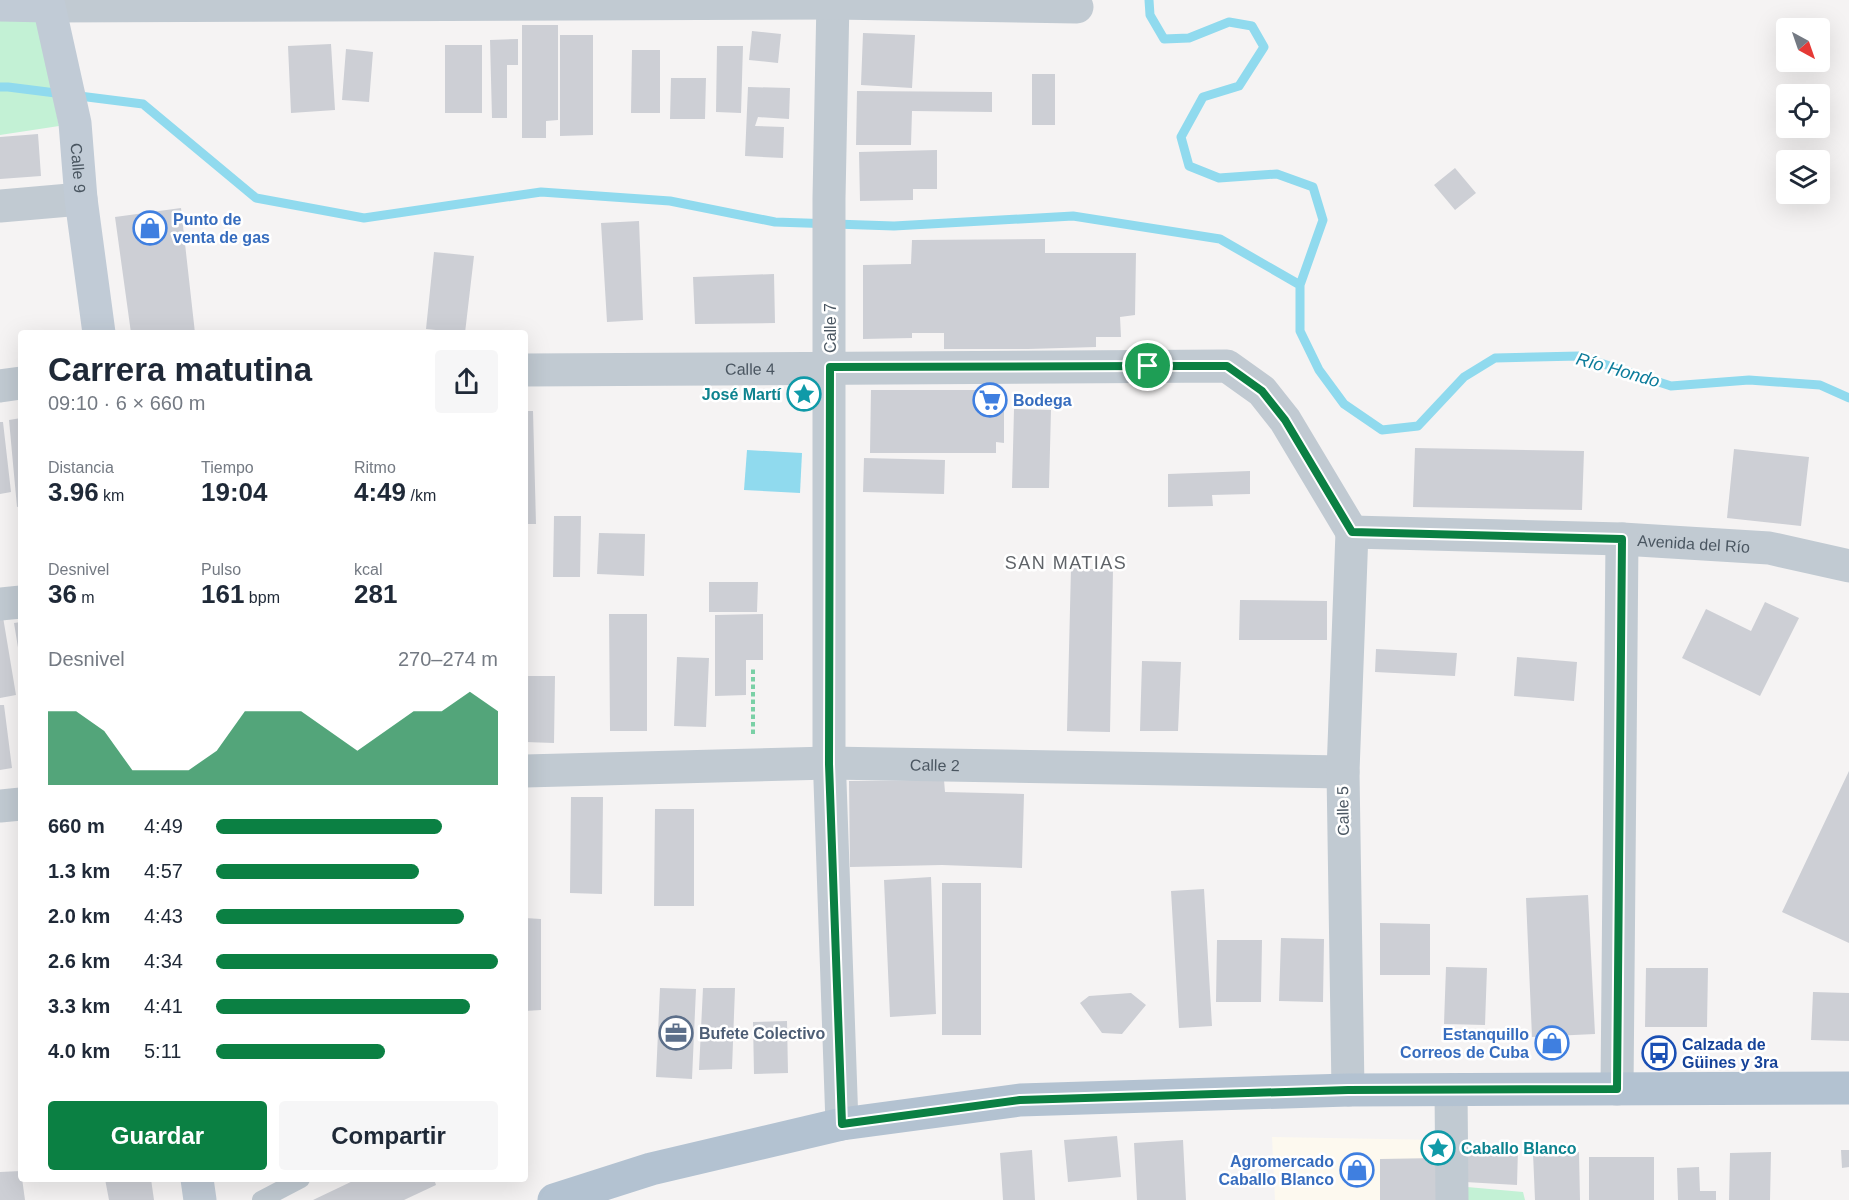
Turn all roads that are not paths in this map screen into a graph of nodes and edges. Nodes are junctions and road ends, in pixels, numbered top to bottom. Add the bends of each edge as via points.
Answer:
1 (833, 1) edge
2 (218, 2) edge
3 (0, 5) edge
4 (49, 6) junction
5 (1077, 7) dead end
6 (81, 199) junction
7 (0, 206) edge
8 (99, 330) edge
9 (830, 367) junction
10 (528, 370) edge
11 (18, 383) edge
12 (0, 386) edge
13 (1352, 532) junction
14 (1622, 539) junction
15 (1849, 566) edge
16 (18, 602) edge
17 (0, 604) edge
18 (829, 764) junction
19 (528, 771) edge
20 (1343, 772) junction
21 (18, 804) edge
22 (0, 806) edge
23 (1849, 1088) edge
24 (1617, 1089) junction
25 (1348, 1090) junction
26 (1451, 1090) junction
27 (842, 1124) junction
28 (197, 1182) edge
29 (295, 1182) edge
30 (200, 1200) edge
31 (261, 1200) edge
32 (554, 1200) edge
33 (1452, 1200) edge

1 - 2 street
1 - 5 street
1 - 9 street, Calle 7
2 - 4 street
3 - 4 street
4 - 6 street, Calle 9 via 75,123
6 - 7 street
6 - 8 street, Calle 9
9 - 10 street, Calle 4
9 - 13 street, Calle 4 via 1227,366 1262,391 1285,420
9 - 18 street, Calle 7
11 - 12 street
13 - 14 street, Avenida del Río
13 - 20 street, Calle 5
14 - 15 street, Avenida del Río via 1769,548
14 - 24 street
16 - 17 street
18 - 19 street, Calle 2
18 - 20 street, Calle 2
18 - 27 street, Calle 7
20 - 25 street, Calle 5
21 - 22 street
23 - 24 main road
24 - 26 main road
25 - 26 main road
25 - 27 main road via 1020,1100
26 - 33 street
27 - 32 main road via 651,1169
28 - 30 street
29 - 31 lane

